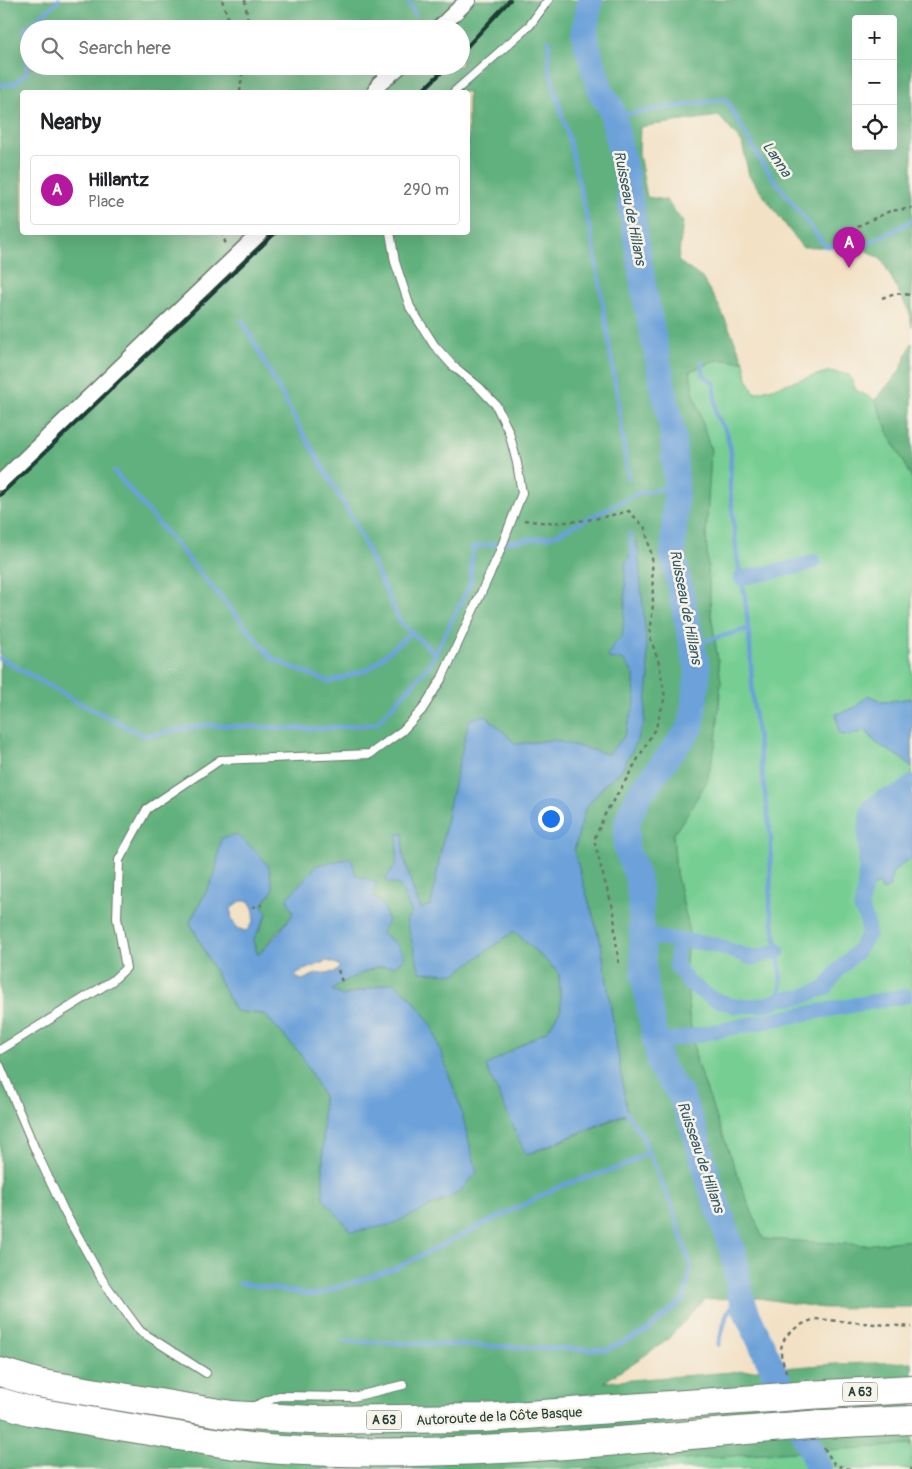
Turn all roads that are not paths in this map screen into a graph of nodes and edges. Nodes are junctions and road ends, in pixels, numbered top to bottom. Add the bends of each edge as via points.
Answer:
1 (468, 0) edge
2 (548, 0) edge
3 (447, 20) edge
4 (391, 75) edge
5 (377, 88) edge
6 (456, 90) edge
7 (257, 235) edge
8 (390, 235) edge
9 (0, 483) edge
10 (0, 1050) edge
11 (0, 1066) edge
12 (0, 1372) edge
13 (206, 1373) dead end
14 (403, 1386) dead end
15 (912, 1389) edge
16 (0, 1402) edge
17 (232, 1415) junction
18 (912, 1420) edge

1 - 3 street
2 - 6 lane via 530,25
4 - 5 street
7 - 9 street
8 - 10 lane via 395,262 410,307 434,345 496,405 509,432 522,493 498,556 442,678 422,710 402,731 370,754 220,760 147,809 119,860 117,918 126,968 112,981
11 - 13 lane via 60,1202 103,1281 140,1331
12 - 17 highway, Autoroute de la Côte Basque / A 63 via 37,1383
14 - 17 lane via 353,1397 279,1396
15 - 17 highway, Autoroute de la Côte Basque / A 63, bridge via 483,1418 312,1420
16 - 18 highway, A 63, bridge via 59,1416 238,1446 281,1450 472,1450 784,1427 823,1436

